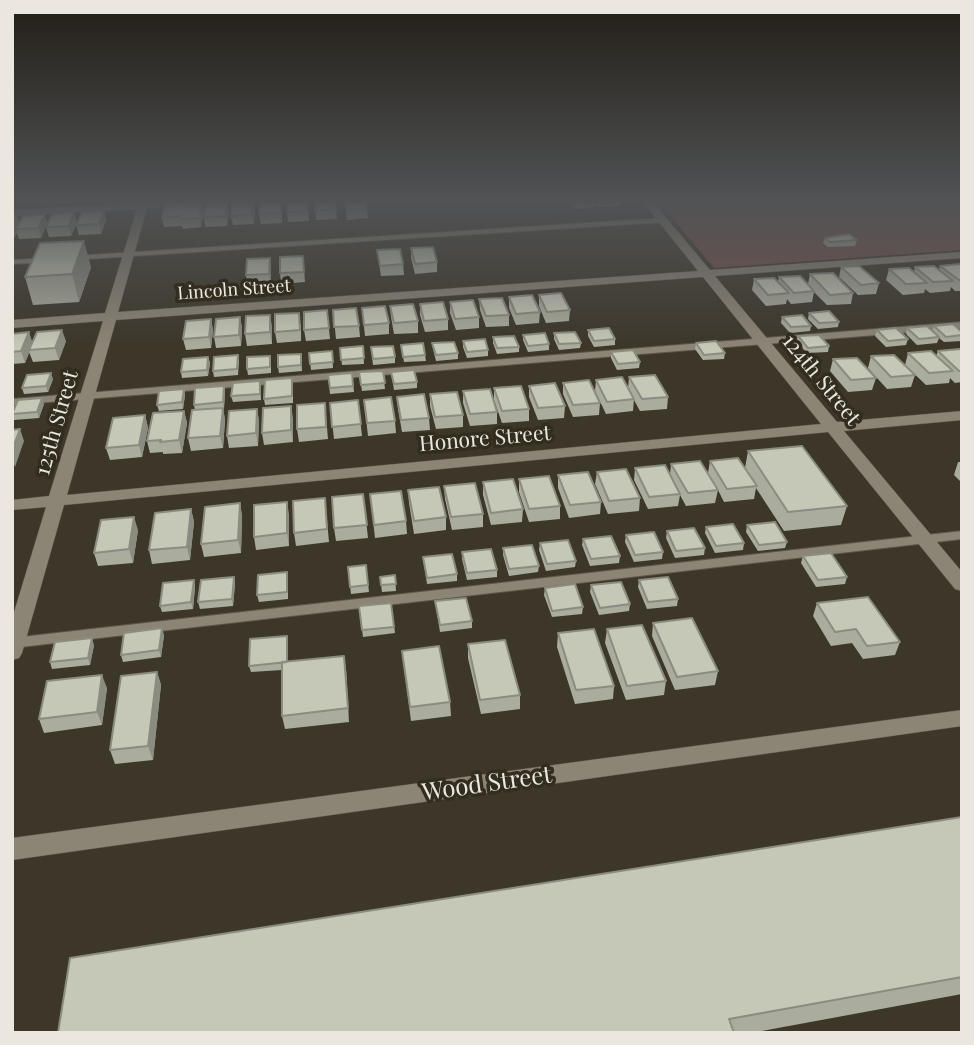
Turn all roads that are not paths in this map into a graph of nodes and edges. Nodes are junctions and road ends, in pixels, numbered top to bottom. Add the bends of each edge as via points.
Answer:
1 (130, 250) edge
2 (208, 250) edge
3 (688, 250) edge
4 (128, 255) junction
5 (962, 255) edge
6 (64, 259) edge
7 (51, 260) edge
8 (12, 262) edge
9 (707, 273) junction
10 (110, 317) junction
11 (12, 324) edge
12 (962, 325) edge
13 (762, 341) junction
14 (87, 396) junction
15 (12, 402) edge
16 (962, 415) edge
17 (833, 427) junction
18 (57, 500) junction
19 (12, 505) edge
20 (962, 535) edge
21 (924, 539) junction
22 (962, 585) edge
23 (13, 646) edge
24 (962, 718) edge
25 (12, 849) edge

1 - 4 street, 125th Street
2 - 4 lane
3 - 9 street, 124th Street
4 - 6 lane
4 - 10 street, 125th Street
5 - 9 street, Lincoln Street
7 - 8 lane
9 - 10 street, Lincoln Street
9 - 13 street, 124th Street
10 - 11 street, Lincoln Street
10 - 14 street, 125th Street
12 - 13 lane
13 - 14 lane
13 - 17 street, 124th Street
14 - 15 lane
14 - 18 street, 125th Street
16 - 17 street, Honore Street
17 - 18 street, Honore Street
17 - 21 street, 124th Street
18 - 19 street, Honore Street
18 - 23 street, 125th Street
20 - 21 lane
21 - 22 street, 124th Street
21 - 23 lane
24 - 25 street, Wood Street

